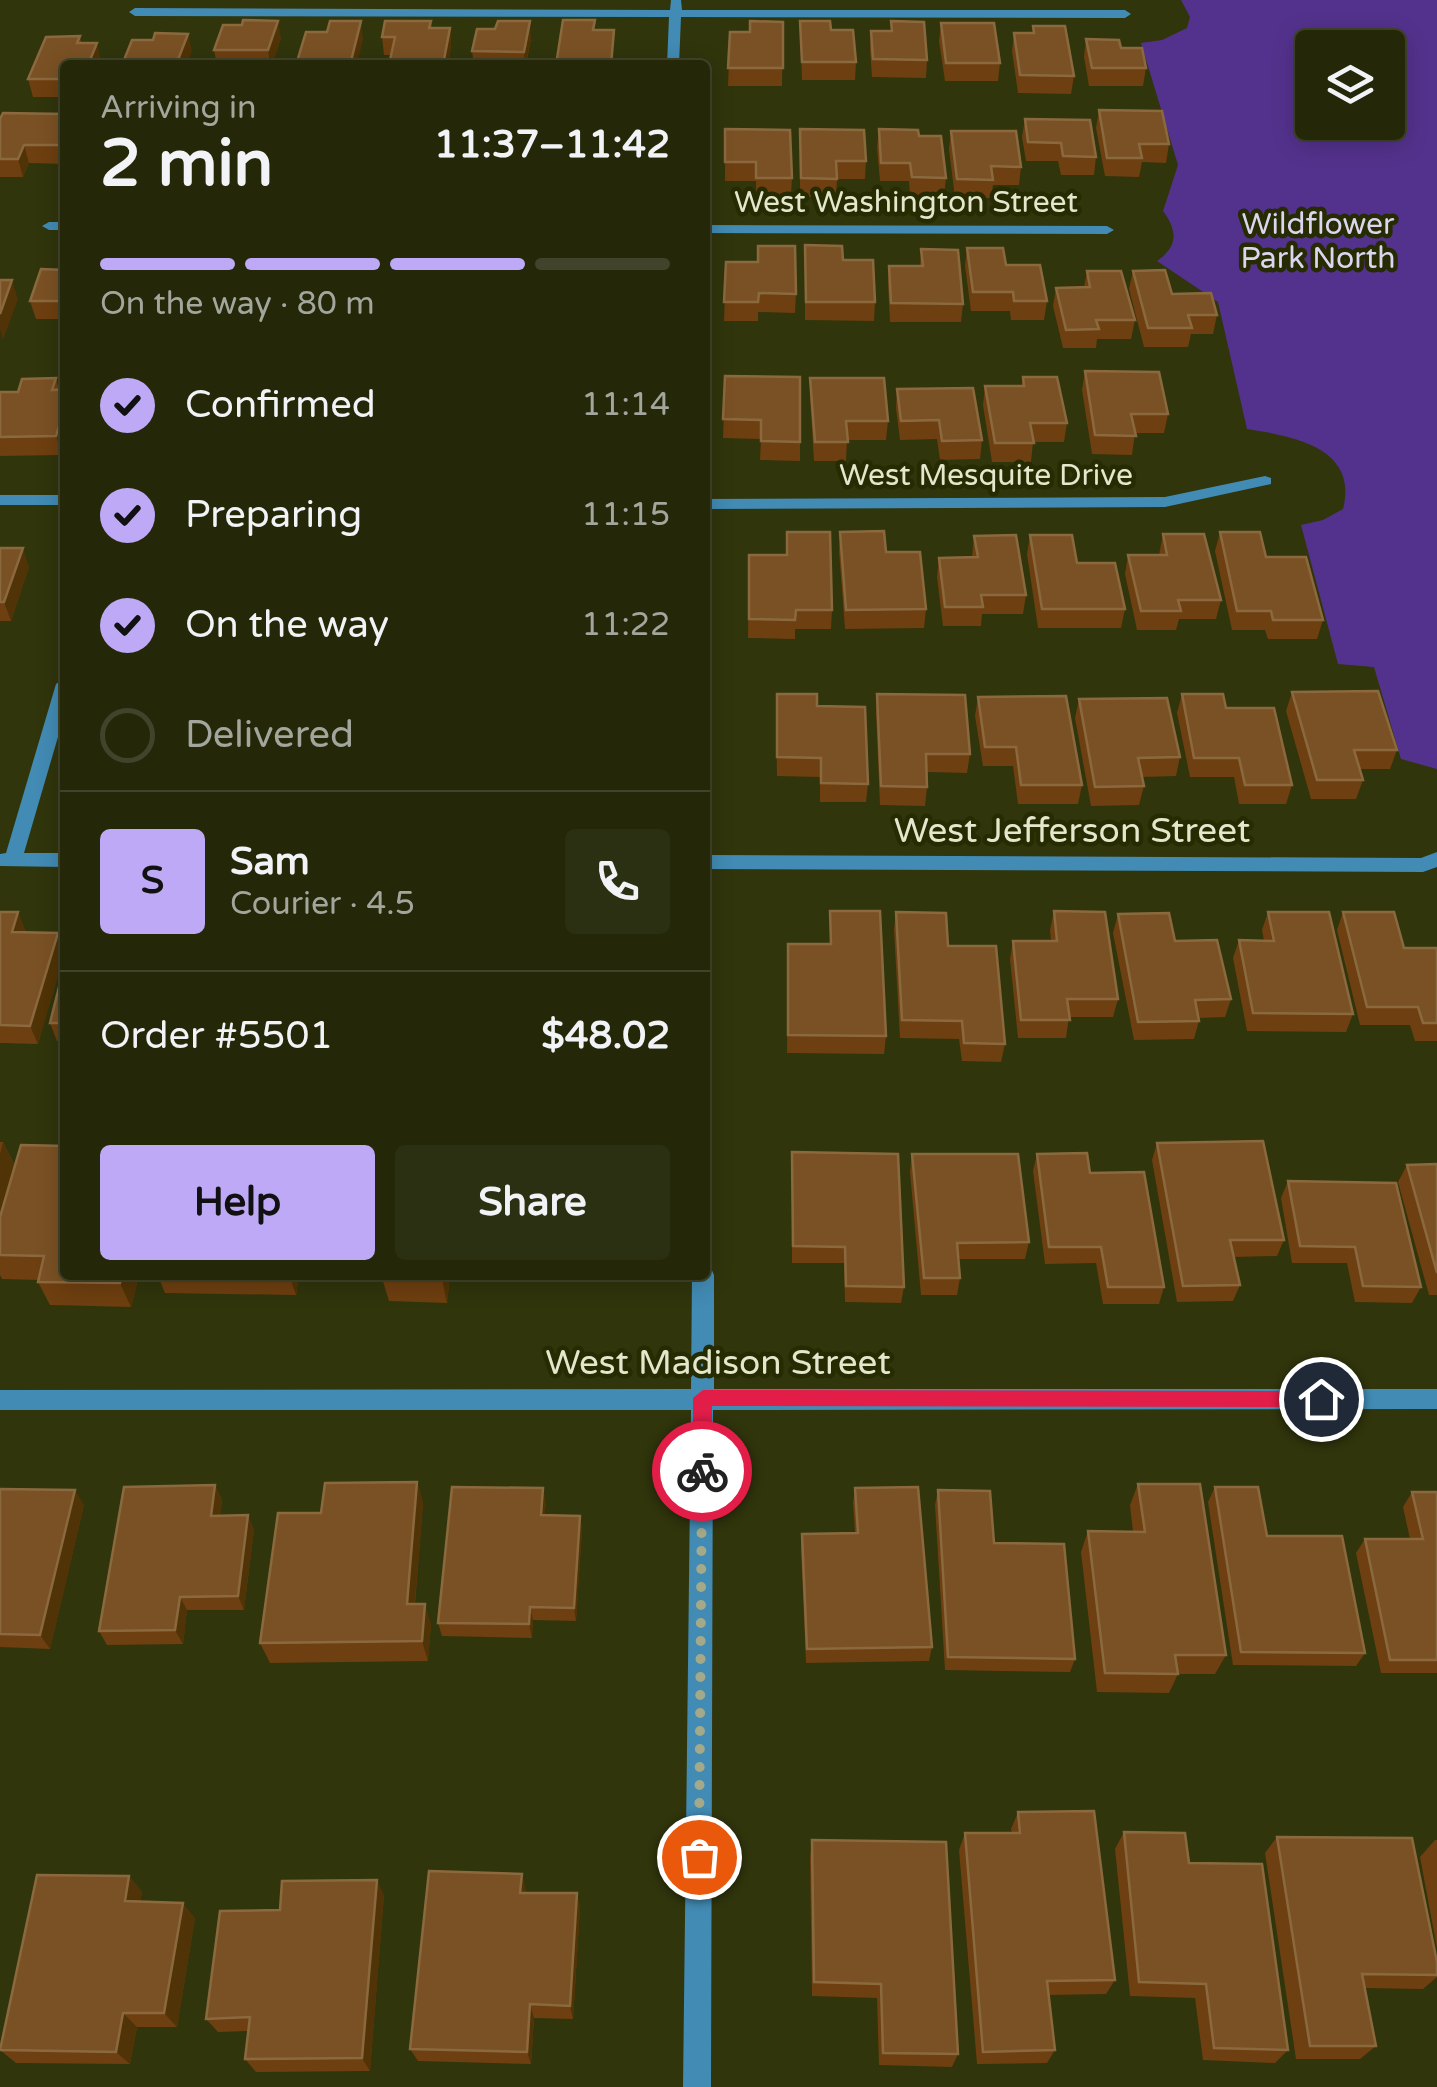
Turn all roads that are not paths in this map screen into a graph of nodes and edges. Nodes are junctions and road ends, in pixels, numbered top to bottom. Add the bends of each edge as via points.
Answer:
1 (676, 6) edge
2 (135, 12) dead end
3 (1126, 14) dead end
4 (674, 60) edge
5 (49, 226) dead end
6 (60, 226) edge
7 (710, 229) edge
8 (1107, 230) dead end
9 (1264, 482) dead end
10 (0, 500) edge
11 (60, 500) edge
12 (710, 504) edge
13 (60, 699) edge
14 (6, 860) edge
15 (60, 860) edge
16 (1437, 860) edge
17 (710, 862) edge
18 (702, 1280) edge
19 (703, 1398) junction
20 (1437, 1399) edge
21 (0, 1400) edge
22 (697, 2087) edge

1 - 2 street
1 - 3 street
1 - 4 street
5 - 6 street
7 - 8 street, West Washington Street
9 - 12 street, West Mesquite Drive via 1165,502
10 - 11 street
13 - 14 street
14 - 15 street
16 - 17 street, West Jefferson Street
18 - 19 street
19 - 20 street, West Madison Street
19 - 21 street, West Madison Street
19 - 22 street

